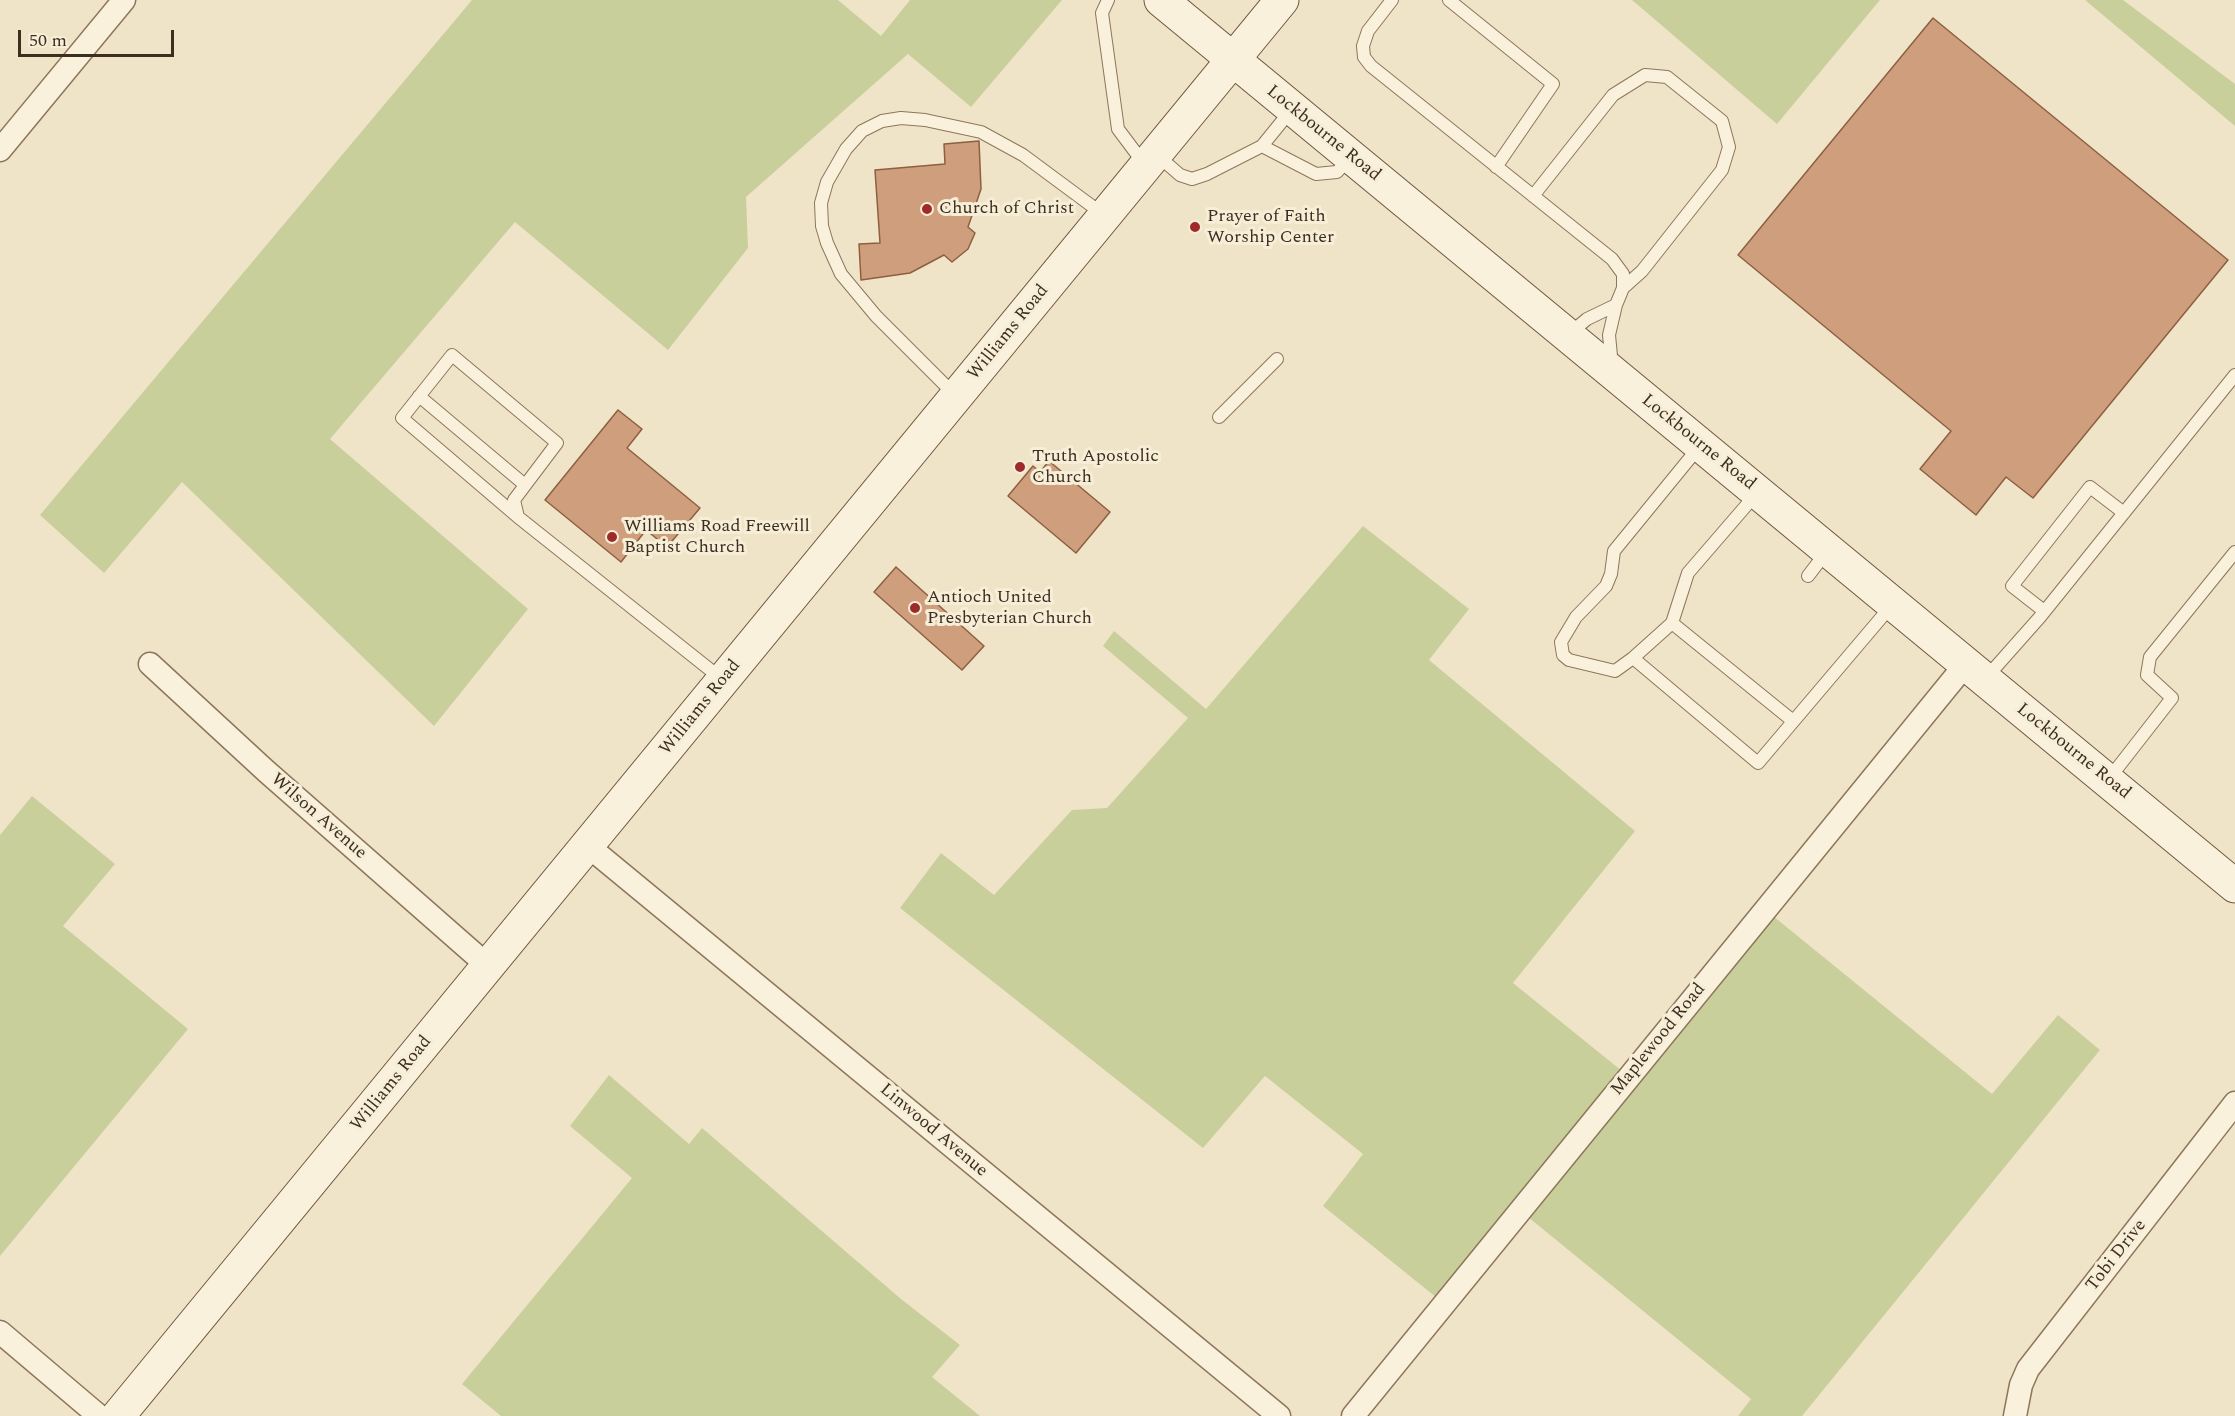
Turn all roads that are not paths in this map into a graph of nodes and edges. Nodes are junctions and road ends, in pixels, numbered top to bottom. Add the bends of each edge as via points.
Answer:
1 (124, 0) edge
2 (1108, 0) edge
3 (1161, 0) edge
4 (1282, 0) edge
5 (1392, 0) edge
6 (1449, 0) edge
7 (1233, 60) junction
8 (1293, 109) junction
9 (1262, 146) junction
10 (0, 150) edge
11 (1351, 157) junction
12 (1151, 160) junction
13 (1496, 166) junction
14 (1533, 196) junction
15 (1105, 216) junction
16 (1623, 288) junction
17 (1616, 305) junction
18 (1567, 336) junction
19 (1277, 359) dead end
20 (1612, 373) junction
21 (2235, 375) edge
22 (419, 396) junction
23 (957, 397) junction
24 (1219, 417) dead end
25 (1700, 446) junction
26 (525, 485) junction
27 (1757, 492) junction
28 (2124, 513) junction
29 (518, 517) junction
30 (1828, 550) junction
31 (2235, 552) edge
32 (1808, 576) dead end
33 (1892, 604) junction
34 (2044, 611) junction
35 (1672, 623) junction
36 (1634, 658) junction
37 (150, 664) dead end
38 (1975, 672) junction
39 (723, 680) junction
40 (1793, 721) junction
41 (2107, 780) junction
42 (588, 846) junction
43 (2235, 886) edge
44 (488, 966) junction
45 (2235, 1103) edge
46 (0, 1332) edge
47 (99, 1416) edge
48 (118, 1416) edge
49 (1279, 1416) edge
50 (1353, 1416) edge
51 (2015, 1416) edge

1 - 10 street
2 - 12 lane via 1102,13 1118,129
3 - 7 main road, Lockbourne Road
4 - 7 main road, Williams Road
5 - 13 lane via 1368,31 1364,57
6 - 13 lane via 1553,84
7 - 8 main road, Lockbourne Road
7 - 12 main road, Williams Road
8 - 9 lane
8 - 11 main road, Lockbourne Road
9 - 11 lane via 1316,174 1337,172
9 - 12 lane via 1192,179
11 - 18 main road, Lockbourne Road
12 - 15 main road, Williams Road
13 - 14 lane
14 - 16 lane via 1612,260 1623,274
14 - 16 lane via 1613,96 1645,75 1667,77 1722,122 1729,147 1722,170 1642,271
15 - 23 main road, Williams Road
15 - 23 lane via 1023,155 981,132 901,118 862,130 846,149 827,182 821,203 827,243 842,274 869,308
16 - 17 lane
17 - 18 lane
17 - 20 lane via 1609,334
18 - 20 main road, Lockbourne Road
19 - 24 lane
20 - 25 main road, Lockbourne Road
21 - 28 lane
22 - 26 lane
22 - 26 lane via 452,355 557,443
22 - 29 lane via 402,418
23 - 39 main road, Williams Road
25 - 27 main road, Lockbourne Road
25 - 36 lane via 1614,551 1606,586 1576,617 1561,642 1563,655 1569,660 1615,671
26 - 29 lane via 514,500
27 - 30 main road, Lockbourne Road
27 - 35 lane via 1688,573
28 - 34 lane
28 - 34 lane via 2090,487 2012,586
29 - 39 lane
30 - 32 lane
30 - 33 main road, Lockbourne Road
31 - 41 lane via 2150,657 2146,675 2172,698
33 - 38 main road, Lockbourne Road
33 - 40 lane
34 - 38 lane
35 - 36 lane
35 - 40 lane
36 - 40 lane via 1758,763
37 - 44 street, Wilson Avenue
38 - 41 main road, Lockbourne Road
38 - 50 street, Maplewood Road
39 - 42 main road, Williams Road
41 - 43 main road, Lockbourne Road
42 - 44 main road, Williams Road
42 - 49 street, Linwood Avenue
44 - 48 main road, Williams Road
45 - 51 street, Tobi Drive via 2028,1369 2020,1384
46 - 47 street

